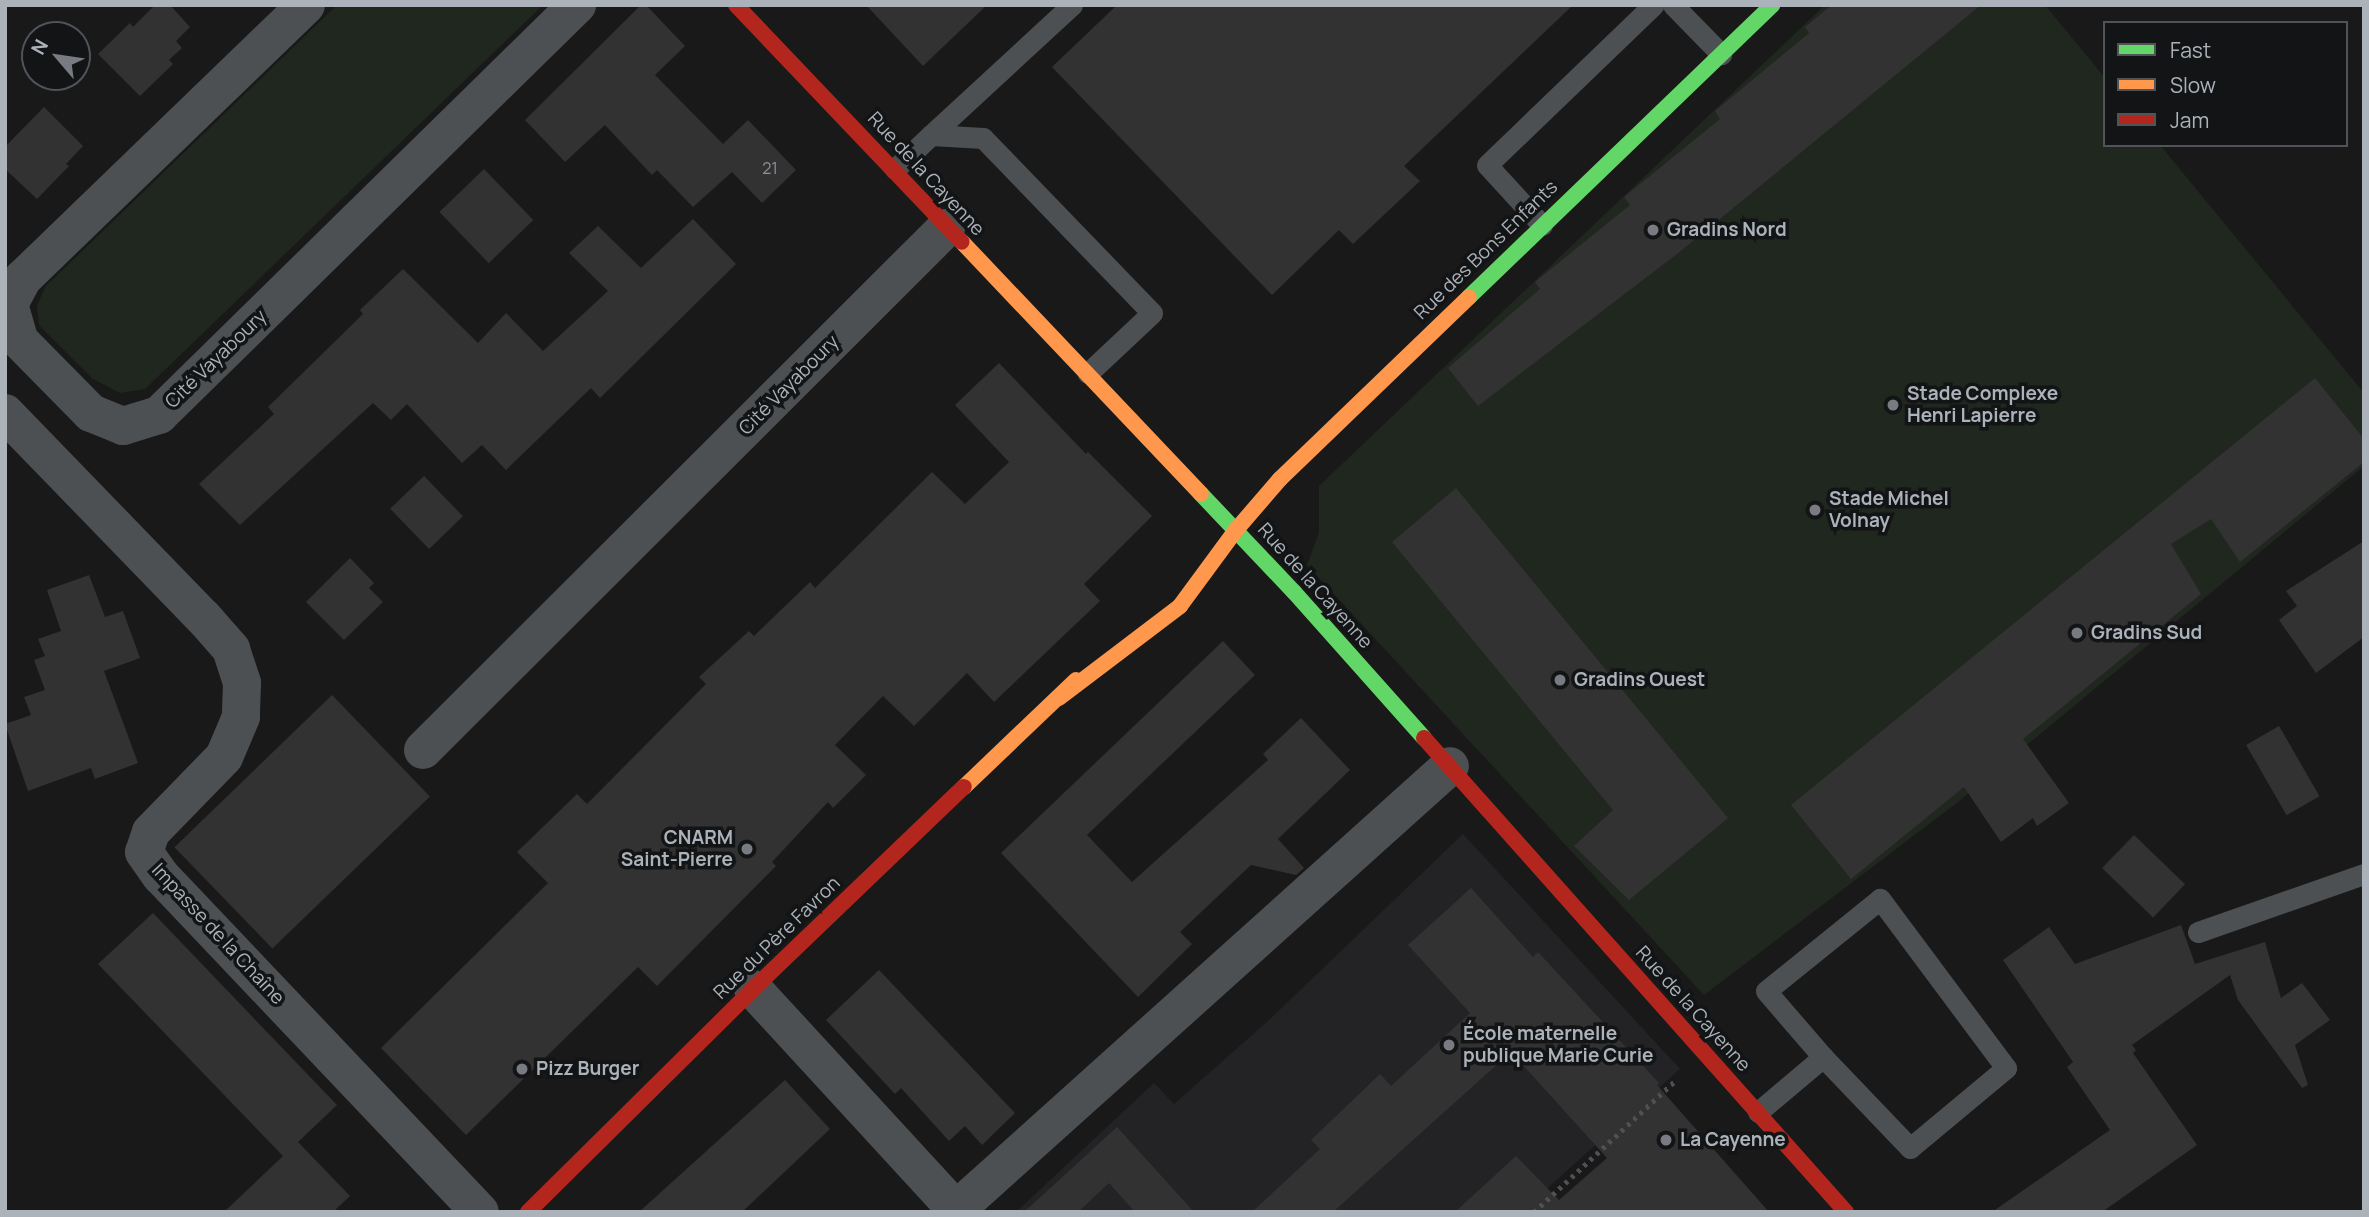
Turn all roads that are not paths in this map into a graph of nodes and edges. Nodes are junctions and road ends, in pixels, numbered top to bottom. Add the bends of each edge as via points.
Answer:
1 (306, 5) edge
2 (577, 5) edge
3 (736, 5) edge
4 (1072, 5) edge
5 (1653, 5) edge
6 (1673, 5) edge
7 (1772, 5) edge
8 (1721, 54) junction
9 (931, 135) junction
10 (895, 169) junction
11 (1542, 225) junction
12 (946, 228) junction
13 (1088, 373) junction
14 (5, 414) edge
15 (1236, 530) junction
16 (1185, 573) dead end
17 (1132, 622) dead end
18 (1059, 698) junction
19 (423, 750) dead end
20 (1450, 766) junction
21 (2364, 874) edge
22 (2198, 932) dead end
23 (753, 989) junction
24 (1822, 1058) junction
25 (1758, 1112) junction
26 (955, 1211) edge
27 (480, 1212) edge
28 (528, 1212) edge
29 (1846, 1212) edge

1 - 2 street, Cité Vayaboury via 23,278 9,304 19,340 91,413 122,426 159,415
3 - 10 street, Rue de la Cayenne
4 - 9 lane
5 - 11 lane via 1487,165
6 - 8 lane
7 - 8 street, Rue des Bons Enfants
8 - 11 street, Rue des Bons Enfants
9 - 10 lane
9 - 13 lane via 983,138 1152,313
10 - 12 street, Rue de la Cayenne
11 - 15 street, Rue des Bons Enfants via 1280,479
12 - 13 street, Rue de la Cayenne
12 - 19 street, Cité Vayaboury
13 - 15 street, Rue de la Cayenne
14 - 27 street, Impasse de la Chaîne via 203,617 230,649 242,683 241,717 224,757 151,832 144,852 161,876
15 - 16 street
15 - 18 street, Rue du Père Favron via 1180,606
15 - 20 street, Rue de la Cayenne
17 - 18 street, Rue du Père Favron
18 - 23 street, Rue du Père Favron
20 - 25 street, Rue de la Cayenne
20 - 26 street
21 - 22 lane
23 - 26 street
23 - 28 street, Rue du Père Favron
24 - 24 lane via 1910,1148 2006,1068 1880,899 1766,991
24 - 25 lane
25 - 29 street, Rue de la Cayenne

